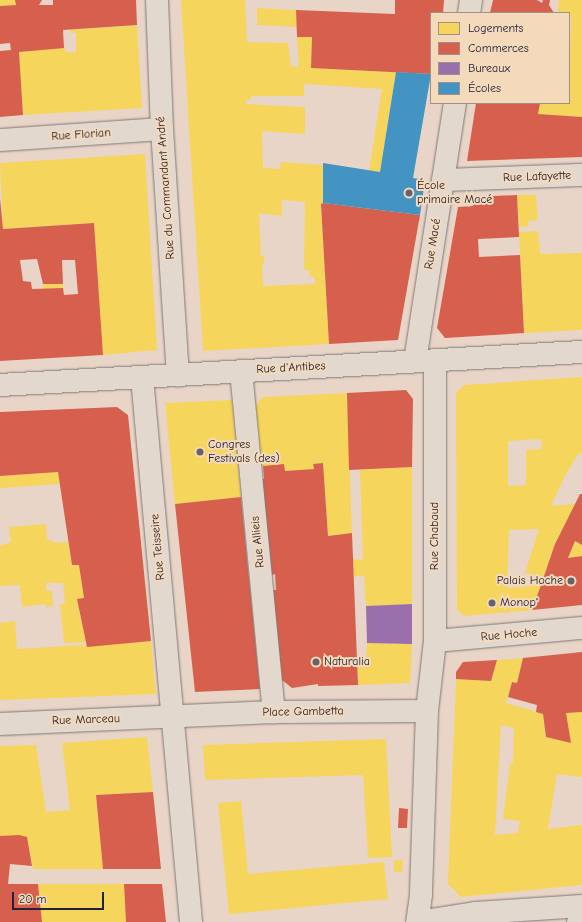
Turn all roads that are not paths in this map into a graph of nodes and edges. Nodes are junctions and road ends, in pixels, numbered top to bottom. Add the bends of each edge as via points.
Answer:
1 (157, 0) edge
2 (471, 0) edge
3 (469, 12) edge
4 (455, 104) edge
5 (162, 129) junction
6 (0, 140) edge
7 (582, 176) edge
8 (443, 180) junction
9 (582, 352) edge
10 (425, 361) junction
11 (241, 371) junction
12 (178, 375) junction
13 (142, 377) junction
14 (0, 385) edge
15 (582, 628) edge
16 (435, 641) junction
17 (427, 710) junction
18 (274, 712) junction
19 (173, 717) junction
20 (0, 724) edge
21 (582, 906) edge
22 (191, 922) edge
23 (418, 922) edge
24 (578, 922) edge
25 (582, 922) edge

1 - 5 main road, Rue du Commandant André
2 - 3 main road
4 - 8 main road, Rue Macé
5 - 6 main road, Rue Florian
5 - 12 main road, Rue du Commandant André
7 - 8 main road, Rue Lafayette
8 - 10 main road, Rue Macé
9 - 10 main road, Rue d'Antibes
10 - 11 main road, Rue d'Antibes
10 - 16 main road, Rue Chabaud
11 - 12 main road, Rue d'Antibes
11 - 18 main road, Rue Allieis
12 - 13 main road, Rue d'Antibes
13 - 14 main road, Rue d'Antibes
13 - 19 main road, Rue Teisseire
15 - 16 main road, Rue Hoche
16 - 17 main road, Rue Chabaud
17 - 18 main road, Place Gambetta
17 - 23 main road
18 - 19 main road, Place Gambetta
19 - 20 main road, Rue Marceau
19 - 22 main road
21 - 23 main road via 476,913
24 - 25 main road

